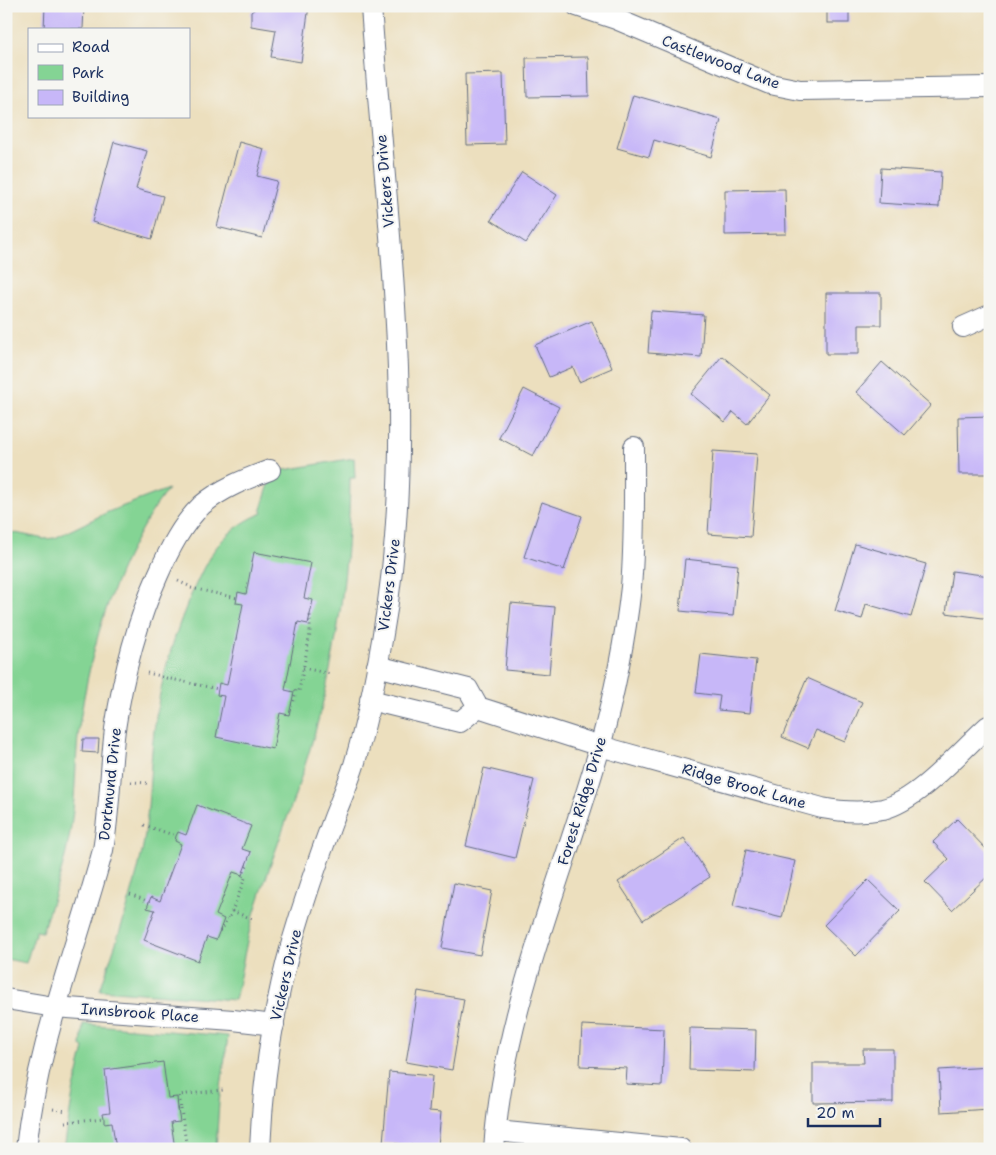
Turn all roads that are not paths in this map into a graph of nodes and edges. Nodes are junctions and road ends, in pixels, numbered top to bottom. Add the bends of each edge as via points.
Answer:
1 (371, 6) edge
2 (577, 6) edge
3 (990, 86) edge
4 (990, 315) edge
5 (963, 327) dead end
6 (634, 447) dead end
7 (270, 470) dead end
8 (377, 666) junction
9 (370, 700) junction
10 (478, 707) junction
11 (988, 726) dead end
12 (600, 746) junction
13 (6, 998) edge
14 (54, 1007) junction
15 (274, 1025) junction
16 (495, 1140) edge
17 (26, 1149) edge
18 (260, 1149) edge
19 (681, 1149) edge

1 - 8 street, Vickers Drive via 400,400 396,527
2 - 3 street, Castlewood Lane via 770,84 800,90
4 - 5 street
6 - 12 street, Forest Ridge Drive via 631,586 616,680
7 - 14 street, Dortmund Drive via 229,487 193,516 163,562 142,613 126,669 115,728 102,850
8 - 9 street, Vickers Drive
8 - 10 street via 468,689
9 - 10 street via 460,722
9 - 15 street, Vickers Drive via 354,765 312,877 294,937
10 - 12 street, Ridge Brook Lane
11 - 12 street, Ridge Brook Lane via 912,795 884,808 860,812 822,808
12 - 16 street, Forest Ridge Drive via 520,1000 508,1051
13 - 14 street, Innsbrook Place
14 - 15 street, Innsbrook Place
14 - 17 street, Dortmund Drive via 35,1089
15 - 18 street, Vickers Drive via 267,1064
16 - 19 street

